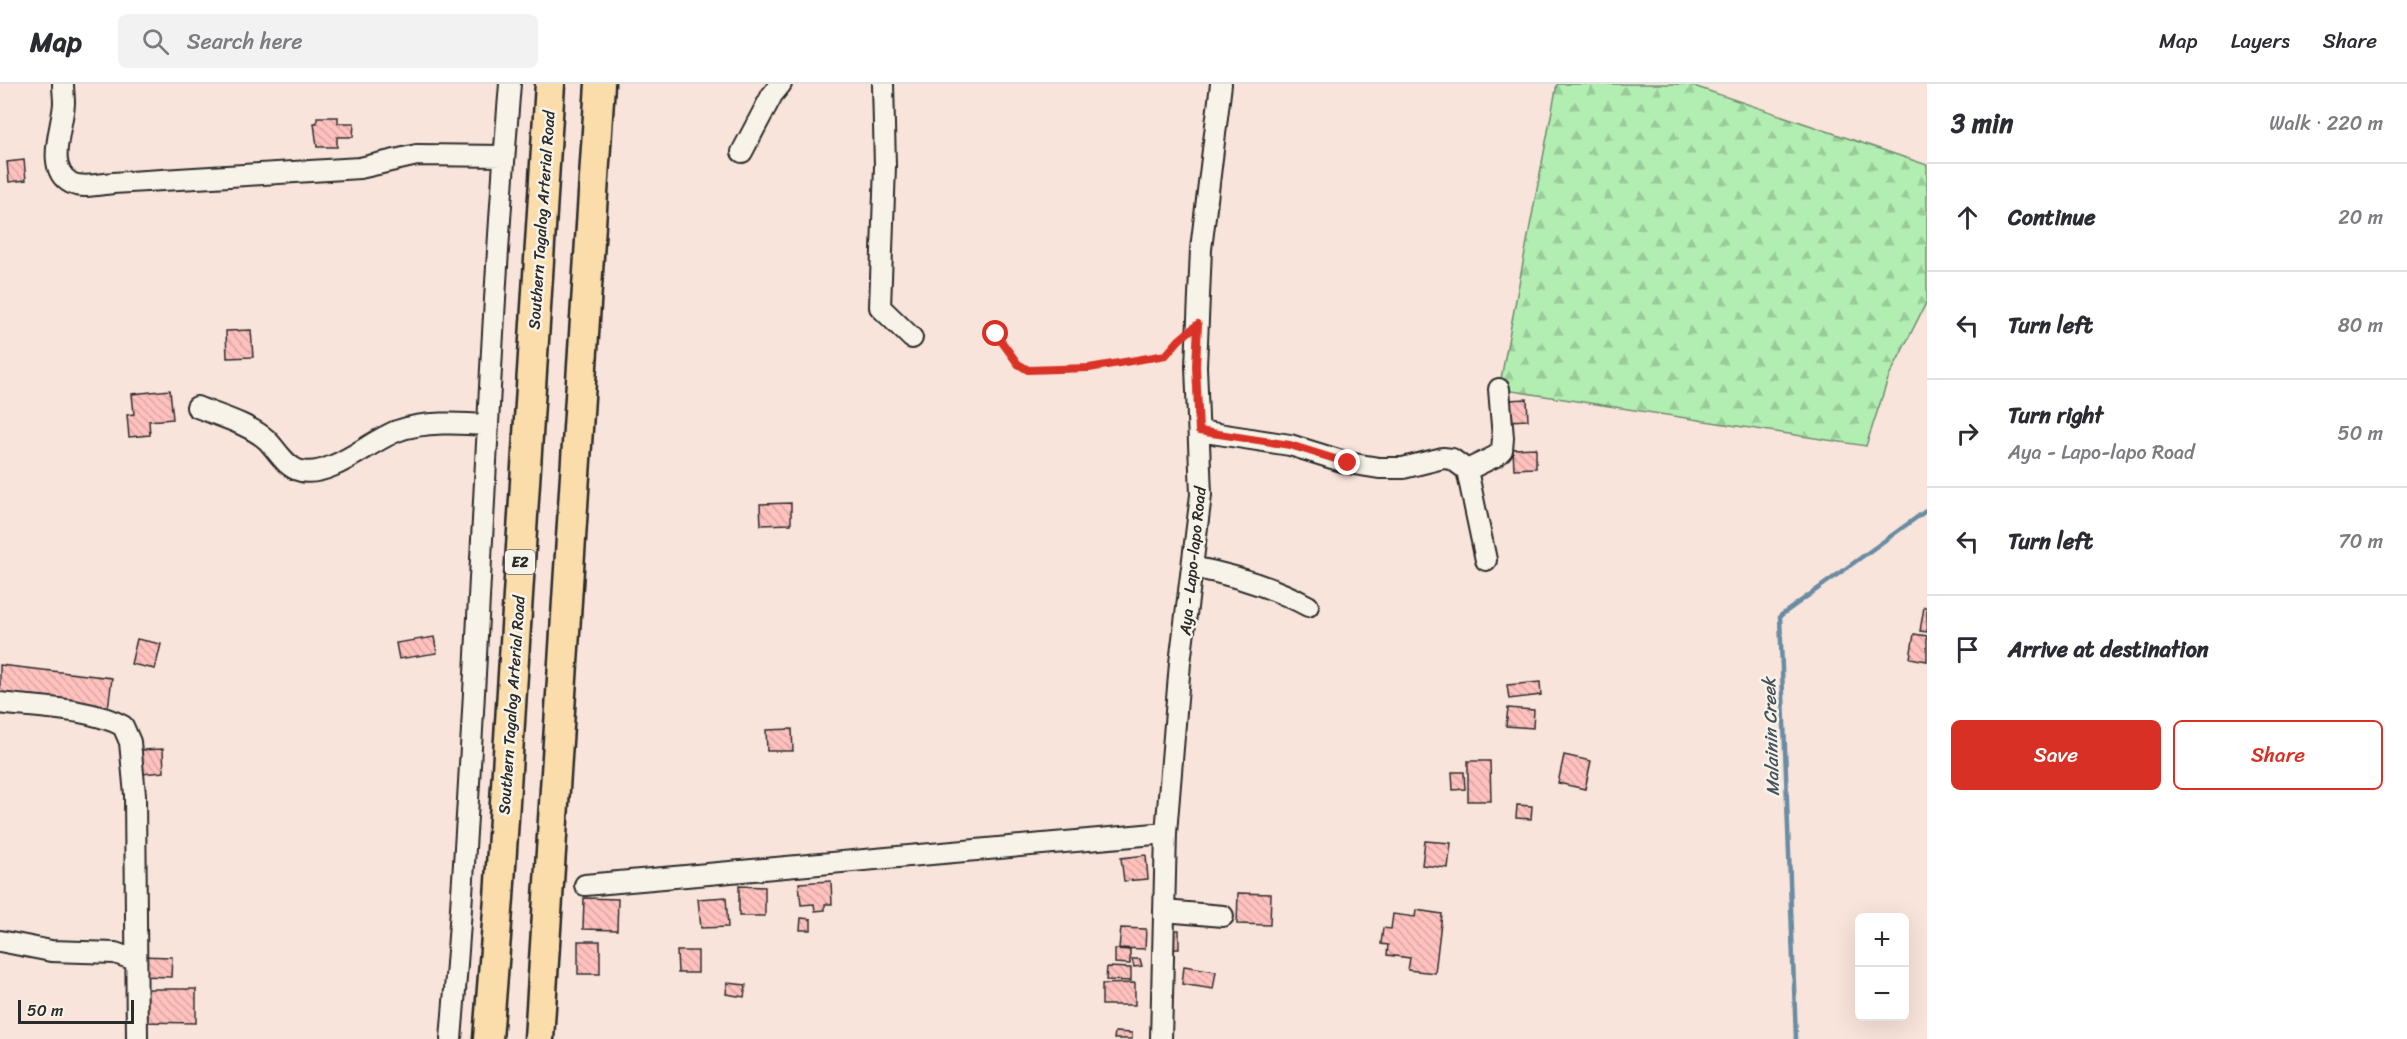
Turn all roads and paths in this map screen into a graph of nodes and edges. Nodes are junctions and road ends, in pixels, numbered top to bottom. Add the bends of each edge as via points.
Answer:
1 (63, 84) edge
2 (510, 84) edge
3 (550, 84) edge
4 (600, 84) edge
5 (781, 84) edge
6 (883, 84) edge
7 (1221, 84) edge
8 (742, 152) dead end
9 (504, 156) junction
10 (1198, 324) junction
11 (996, 334) dead end
12 (912, 338) dead end
13 (1499, 389) dead end
14 (197, 407) dead end
15 (488, 425) junction
16 (1199, 431) junction
17 (1467, 470) junction
18 (1486, 560) dead end
19 (1192, 567) junction
20 (1308, 606) dead end
21 (0, 703) edge
22 (1166, 833) junction
23 (585, 885) dead end
24 (1164, 911) junction
25 (1223, 916) dead end
26 (0, 941) edge
27 (135, 960) junction
28 (137, 1039) edge
29 (451, 1039) edge
30 (488, 1039) edge
31 (539, 1039) edge
32 (1161, 1039) edge

1 - 9 street via 56,154 60,173 72,184 360,168 417,155
2 - 9 street
3 - 30 highway, Southern Tagalog Arterial Road / E2
4 - 31 highway
5 - 8 street
6 - 12 street via 885,166 880,308
7 - 10 street, Aya - Lapo-lapo Road via 1201,249
9 - 15 street
10 - 11 path via 1166,355 1089,368 1028,370 1018,364
10 - 16 street, Aya - Lapo-lapo Road
13 - 17 street via 1502,450
14 - 15 street via 249,428 300,471 322,470 398,430 449,422
15 - 29 street via 468,807
16 - 17 street via 1290,445 1378,468 1403,468 1443,458 1452,459
16 - 19 street, Aya - Lapo-lapo Road via 1202,495
17 - 18 street
19 - 20 street via 1260,583
19 - 22 street, Aya - Lapo-lapo Road
21 - 27 street via 91,715 123,726 130,742 135,795
22 - 23 street
22 - 24 street, Aya - Lapo-lapo Road
24 - 25 street
24 - 32 street, Aya - Lapo-lapo Road
26 - 27 street via 51,951 115,953
27 - 28 street

